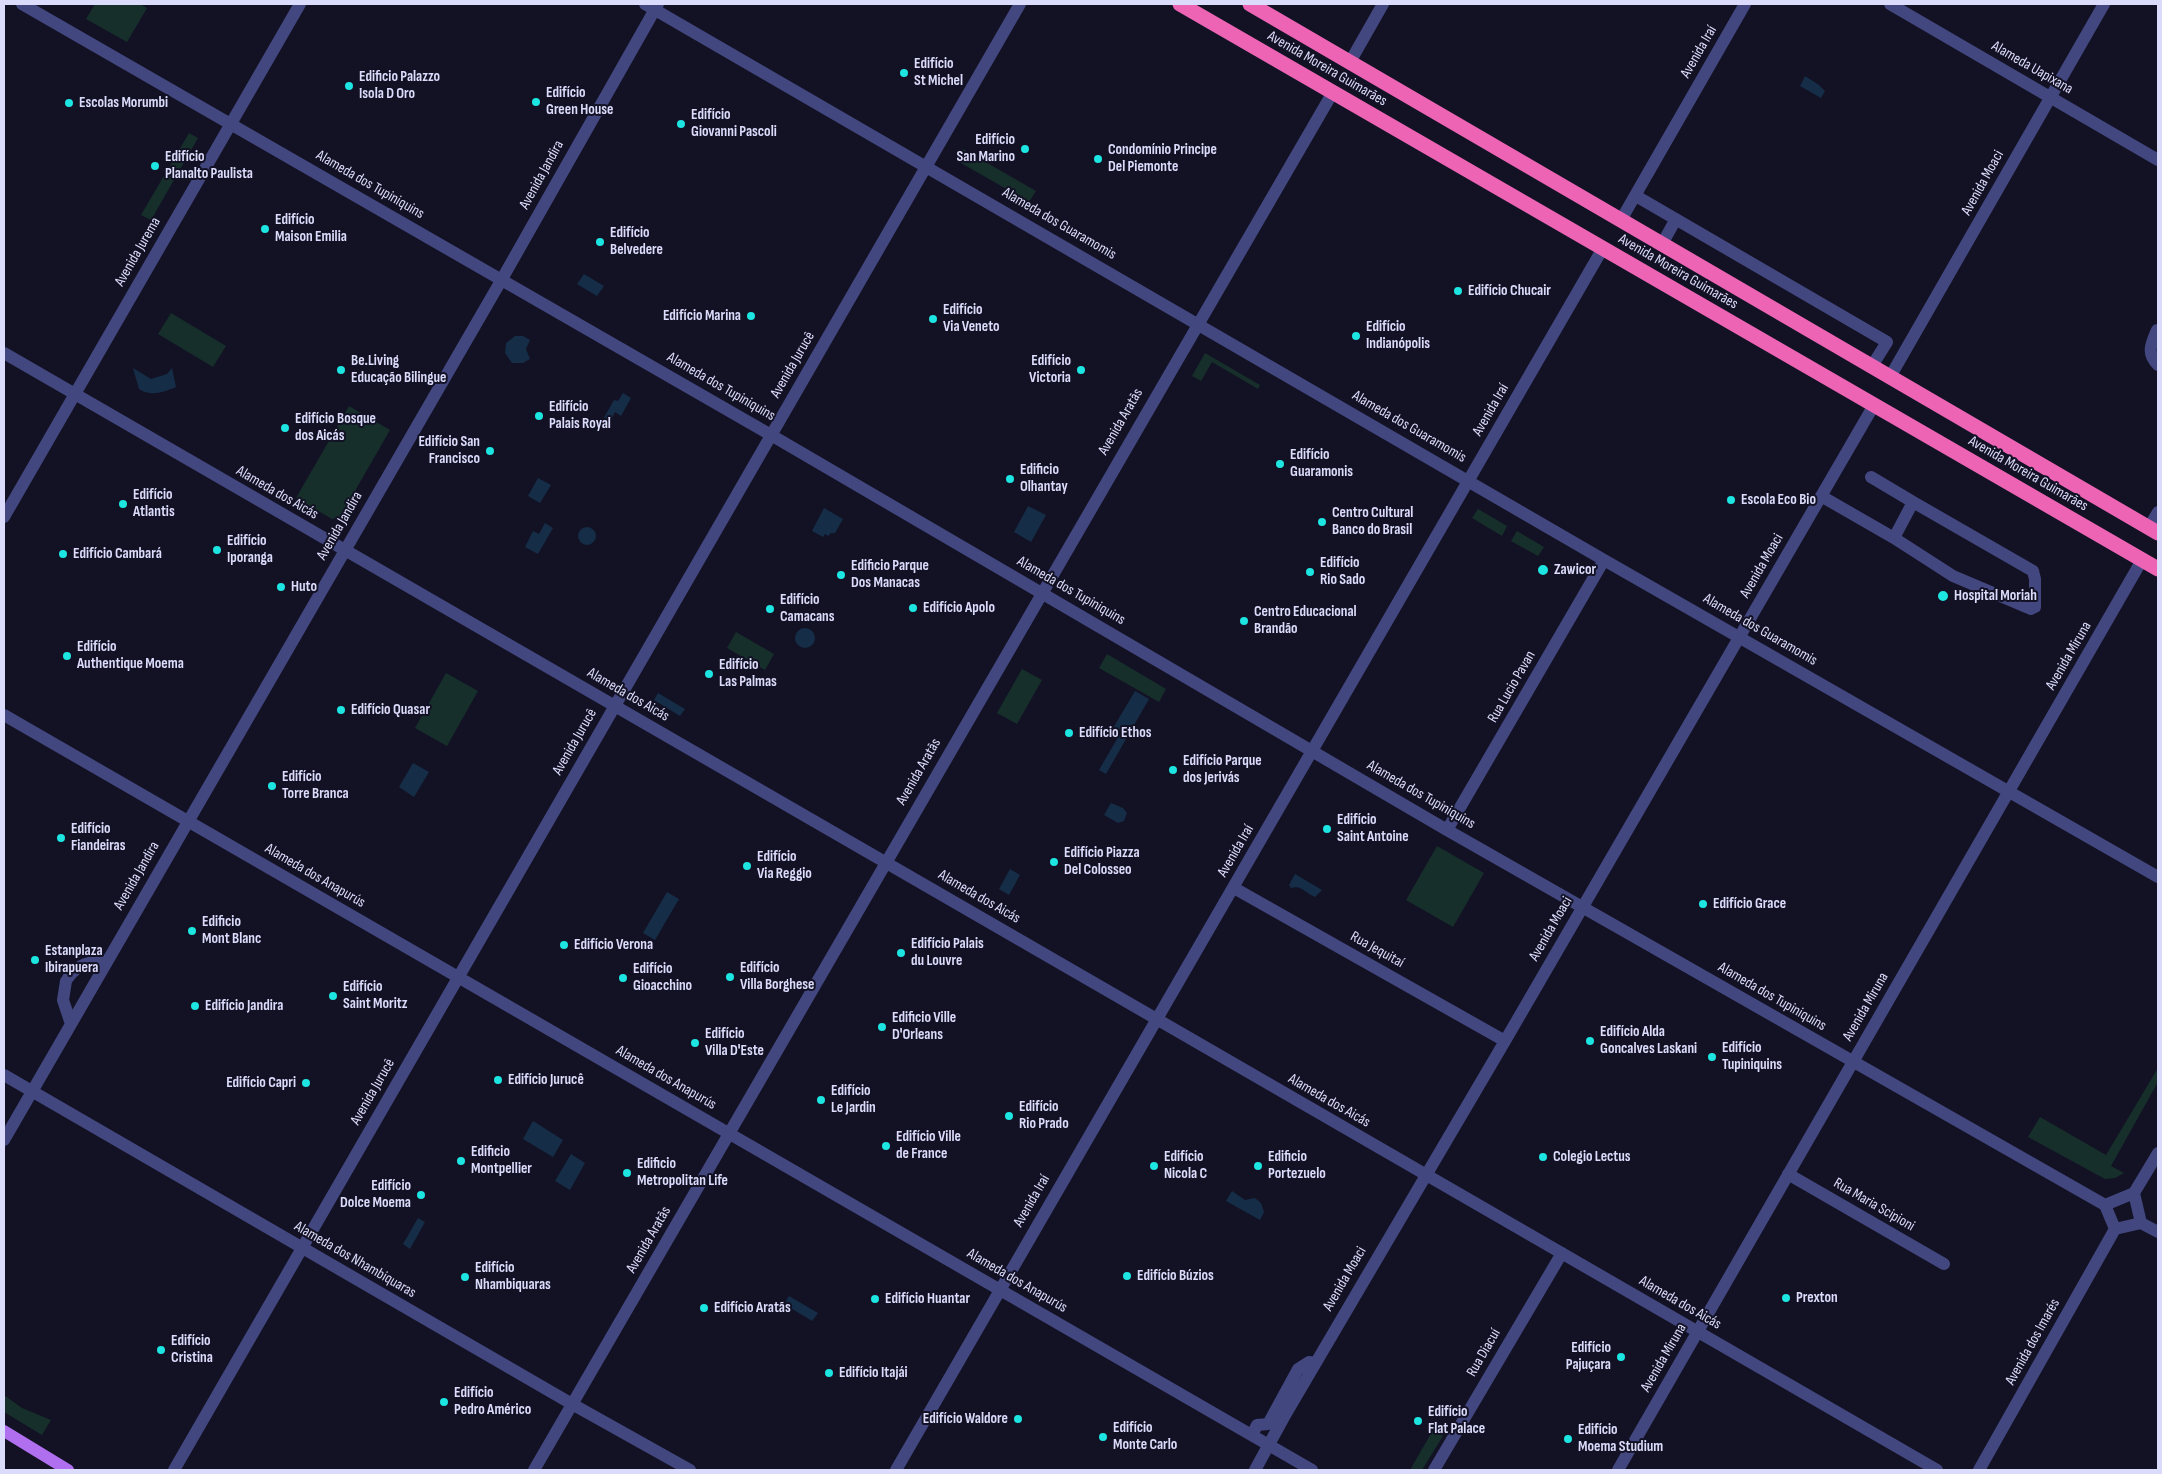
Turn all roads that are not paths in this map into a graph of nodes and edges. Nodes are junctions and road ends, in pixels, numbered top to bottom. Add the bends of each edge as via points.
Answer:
1 (22, 4) edge
2 (300, 4) edge
3 (1020, 4) edge
4 (1180, 4) edge
5 (1250, 4) edge
6 (1384, 4) edge
7 (1745, 4) edge
8 (1890, 4) edge
9 (2104, 4) edge
10 (653, 6) edge
11 (1350, 62) junction
12 (1333, 92) junction
13 (2050, 98) junction
14 (231, 124) junction
15 (2158, 160) edge
16 (928, 166) junction
17 (1636, 196) junction
18 (1676, 219) junction
19 (1621, 220) junction
20 (1662, 244) junction
21 (1603, 248) junction
22 (502, 279) junction
23 (1197, 324) junction
24 (2157, 330) edge
25 (1887, 342) junction
26 (4, 353) edge
27 (1904, 353) junction
28 (2158, 365) edge
29 (1872, 366) junction
30 (1890, 377) junction
31 (75, 395) junction
32 (1874, 405) junction
33 (771, 435) junction
34 (1872, 477) dead end
35 (1469, 480) junction
36 (1821, 496) junction
37 (1913, 502) junction
38 (2158, 512) edge
39 (4, 516) edge
40 (2154, 530) edge
41 (1894, 538) junction
42 (345, 551) junction
43 (1604, 560) junction
44 (2142, 560) junction
45 (2158, 569) edge
46 (1042, 592) junction
47 (1740, 637) junction
48 (615, 706) junction
49 (4, 715) edge
50 (1312, 751) junction
51 (2010, 791) junction
52 (187, 821) junction
53 (1447, 830) junction
54 (885, 862) junction
55 (2158, 877) edge
56 (1234, 888) junction
57 (1583, 906) junction
58 (107, 960) junction
59 (458, 977) junction
60 (1156, 1019) junction
61 (70, 1024) junction
62 (1505, 1041) junction
63 (1853, 1063) junction
64 (4, 1076) edge
65 (32, 1092) junction
66 (730, 1133) junction
67 (4, 1140) edge
68 (2158, 1153) edge
69 (1788, 1174) junction
70 (1424, 1175) junction
71 (2134, 1193) junction
72 (2105, 1205) junction
73 (2141, 1222) junction
74 (2114, 1229) junction
75 (2158, 1232) edge
76 (301, 1248) junction
77 (1562, 1253) junction
78 (1944, 1264) dead end
79 (1000, 1290) junction
80 (1698, 1332) junction
81 (1315, 1363) junction
82 (572, 1404) junction
83 (4, 1432) edge
84 (1252, 1435) junction
85 (1267, 1445) junction
86 (68, 1470) edge
87 (174, 1470) edge
88 (534, 1470) edge
89 (690, 1470) edge
90 (896, 1470) edge
91 (1255, 1470) edge
92 (1312, 1470) edge
93 (1434, 1470) edge
94 (1618, 1470) edge
95 (1936, 1470) edge
96 (1979, 1470) edge

1 - 14 street, Alameda dos Tupiniquins
2 - 14 street, Avenida Jurema
3 - 16 street, Avenida Jurucê
4 - 12 highway, Avenida Moreira Guimarães
5 - 11 highway, Avenida Moreira Guimarães
6 - 11 street
7 - 17 street, Avenida Iraí
8 - 13 street, Alameda Uapixana
9 - 13 street, Avenida Moaci
10 - 16 street, Alameda dos Guaramomis
10 - 22 street, Avenida Jandira
11 - 19 highway, Avenida Moreira Guimarães
12 - 21 highway, Avenida Moreira Guimarães
12 - 23 street, Avenida Aratãs
13 - 15 street, Alameda Uapixana
13 - 27 street, Avenida Moaci
14 - 22 street, Alameda dos Tupiniquins
14 - 31 street, Avenida Jurema
16 - 23 street, Alameda dos Guaramomis
16 - 33 street, Avenida Jurucê
17 - 18 street
17 - 19 street, Avenida Iraí
18 - 20 street
18 - 25 street
19 - 20 highway, Avenida Moreira Guimarães
20 - 29 highway, Avenida Moreira Guimarães
21 - 32 highway, Avenida Moreira Guimarães
21 - 35 street, Avenida Iraí
22 - 33 street, Alameda dos Tupiniquins
22 - 42 street, Avenida Jandira
23 - 35 street, Alameda dos Guaramomis
23 - 46 street, Avenida Aratãs
24 - 28 street via 2150,347 2151,356
25 - 27 street
25 - 29 street
26 - 31 street, Alameda dos Aicás
27 - 30 street, Avenida Moaci
29 - 30 highway, Avenida Moreira Guimarães
30 - 40 highway, Avenida Moreira Guimarães
31 - 39 street, Avenida Jurema
31 - 42 street, Alameda dos Aicás
32 - 36 street, Avenida Moaci
32 - 44 highway, Avenida Moreira Guimarães
33 - 46 street, Alameda dos Tupiniquins
33 - 48 street, Avenida Jurucê
34 - 37 street
35 - 43 street, Alameda dos Guaramomis
35 - 50 street, Avenida Iraí
36 - 41 street
36 - 47 street, Avenida Moaci
37 - 41 street
37 - 41 street via 2033,571 2036,579 2035,607 2023,606 1953,576
38 - 40 street
42 - 48 street, Alameda dos Aicás
42 - 52 street, Avenida Jandira
43 - 47 street, Alameda dos Guaramomis
43 - 53 street, Rua Lucio Pavan
44 - 45 highway, Avenida Moreira Guimarães
44 - 51 street, Avenida Miruna
46 - 50 street, Alameda dos Tupiniquins
46 - 54 street, Avenida Aratãs
47 - 51 street, Alameda dos Guaramomis
47 - 57 street, Avenida Moaci
48 - 54 street, Alameda dos Aicás
48 - 59 street, Avenida Jurucê
49 - 52 street, Alameda dos Anapurús
50 - 53 street, Alameda dos Tupiniquins
50 - 56 street, Avenida Iraí
51 - 55 street, Alameda dos Guaramomis
51 - 63 street, Avenida Miruna
52 - 58 street, Avenida Jandira
52 - 59 street, Alameda dos Anapurús
53 - 57 street, Alameda dos Tupiniquins
54 - 60 street, Alameda dos Aicás
54 - 66 street, Avenida Aratãs
56 - 60 street, Avenida Iraí
56 - 62 street, Rua Jequitaí
57 - 62 street, Avenida Moaci
57 - 63 street, Alameda dos Tupiniquins
58 - 61 street, Avenida Jandira
58 - 61 street via 77,967 67,979 63,1000
59 - 66 street, Alameda dos Anapurús
59 - 76 street, Avenida Jurucê
60 - 70 street, Alameda dos Aicás
60 - 79 street, Avenida Iraí
61 - 65 street, Avenida Jandira
62 - 70 street, Avenida Moaci
63 - 69 street, Avenida Miruna
63 - 72 street, Alameda dos Tupiniquins
64 - 65 street, Alameda dos Nhambiquaras
65 - 67 street, Avenida Jandira
65 - 76 street, Alameda dos Nhambiquaras
66 - 79 street, Alameda dos Anapurús
66 - 82 street, Avenida Aratãs
68 - 71 street
69 - 78 street, Rua Maria Scipioni
69 - 80 street, Avenida Miruna
70 - 77 street, Alameda dos Aicás
70 - 81 street, Avenida Moaci
71 - 72 street
71 - 73 street
72 - 74 street
73 - 74 street
73 - 75 street
74 - 96 street, Avenida dos Imarés
76 - 82 street, Alameda dos Nhambiquaras
76 - 87 street, Avenida Jurucê
77 - 80 street, Alameda dos Aicás
77 - 93 street, Rua Diacuí
79 - 84 street, Alameda dos Anapurús
79 - 90 street, Avenida Iraí
80 - 94 street, Avenida Miruna
80 - 95 street, Alameda dos Aicás
81 - 84 street via 1309,1362 1298,1369 1268,1424 1256,1426
81 - 85 street, Avenida Moaci
82 - 88 street, Avenida Aratãs
82 - 89 street, Alameda dos Nhambiquaras
83 - 86 main road
84 - 85 street, Alameda dos Anapurús
85 - 91 street, Avenida Moaci
85 - 92 street, Alameda dos Anapurús

